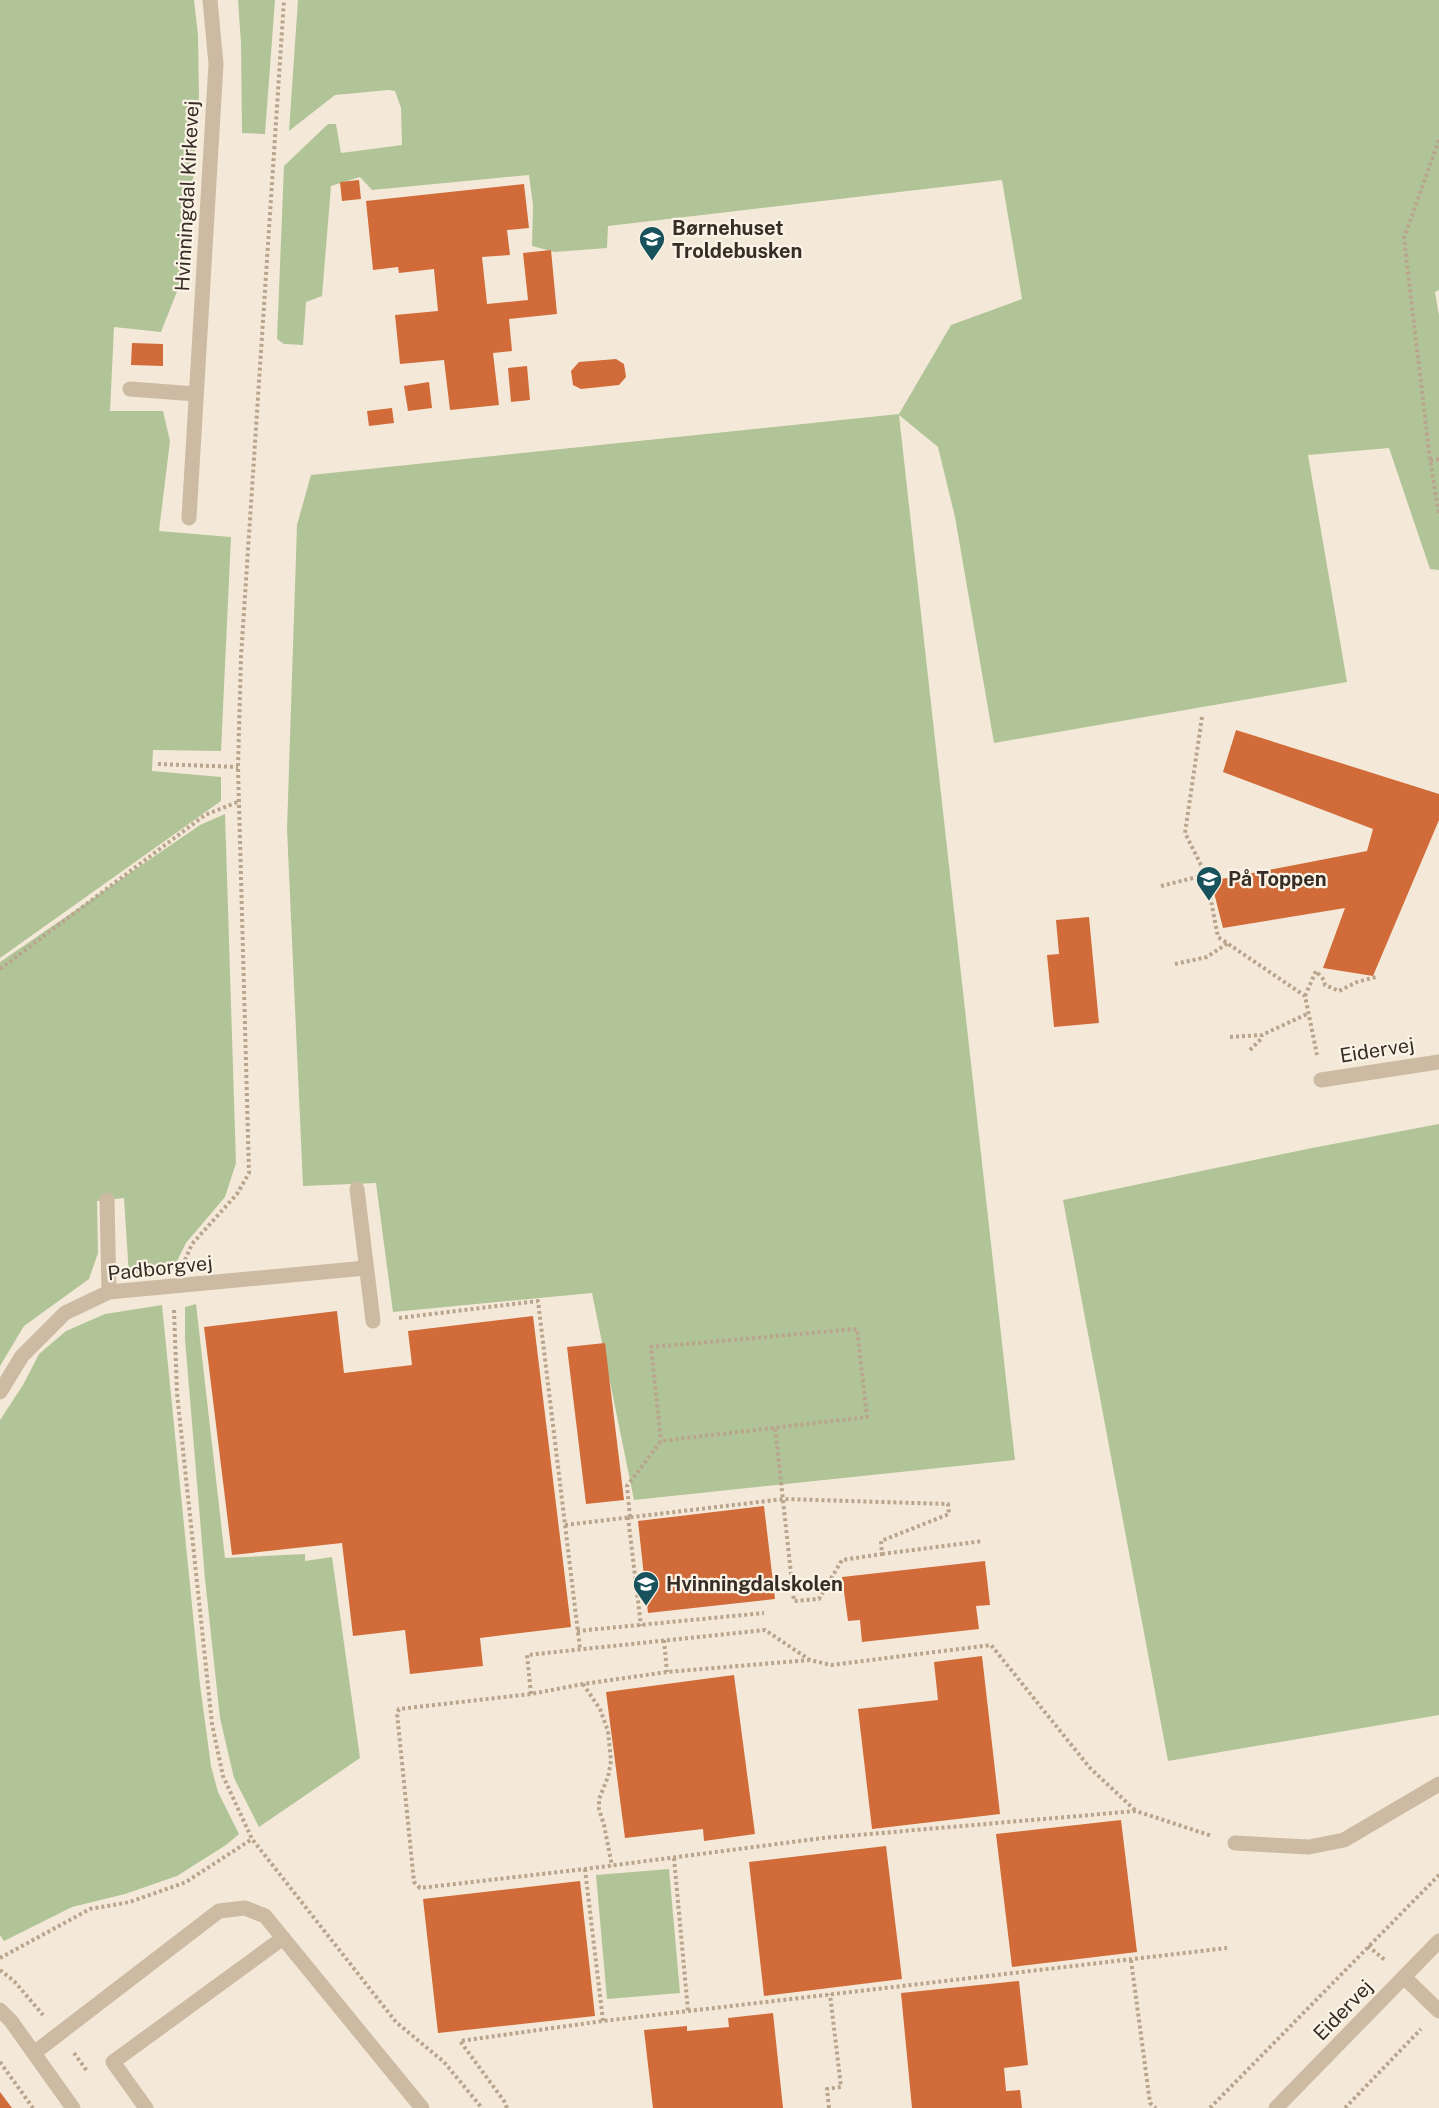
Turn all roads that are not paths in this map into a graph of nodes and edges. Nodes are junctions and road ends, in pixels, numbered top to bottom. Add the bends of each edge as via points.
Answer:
1 (210, 0) edge
2 (130, 389) dead end
3 (196, 394) junction
4 (189, 518) dead end
5 (1439, 1062) edge
6 (1321, 1080) road end
7 (357, 1190) dead end
8 (107, 1200) dead end
9 (366, 1268) junction
10 (109, 1292) junction
11 (373, 1321) road end
12 (0, 1392) edge
13 (1439, 1784) edge
14 (1234, 1843) road end
15 (283, 1938) junction
16 (1439, 1941) edge
17 (1404, 1977) junction
18 (0, 2010) edge
19 (1439, 2011) edge
20 (34, 2053) junction
21 (73, 2108) edge
22 (146, 2108) edge
23 (422, 2108) edge
24 (1276, 2108) edge

1 - 3 street, Hvinningdal Kirkevej via 216,64
2 - 3 street
3 - 4 street, Hvinningdal Kirkevej
5 - 6 street, Eidervej
7 - 9 street
8 - 10 street
9 - 10 street, Padborgvej
9 - 11 street
10 - 12 street, Padborgvej via 65,1313 22,1356
13 - 14 street via 1344,1840 1309,1847
15 - 20 street via 265,1916 245,1908 219,1911
15 - 22 street via 113,2062
15 - 23 street
16 - 17 street, Eidervej
17 - 19 street
17 - 24 street, Eidervej
18 - 20 street
20 - 21 street

